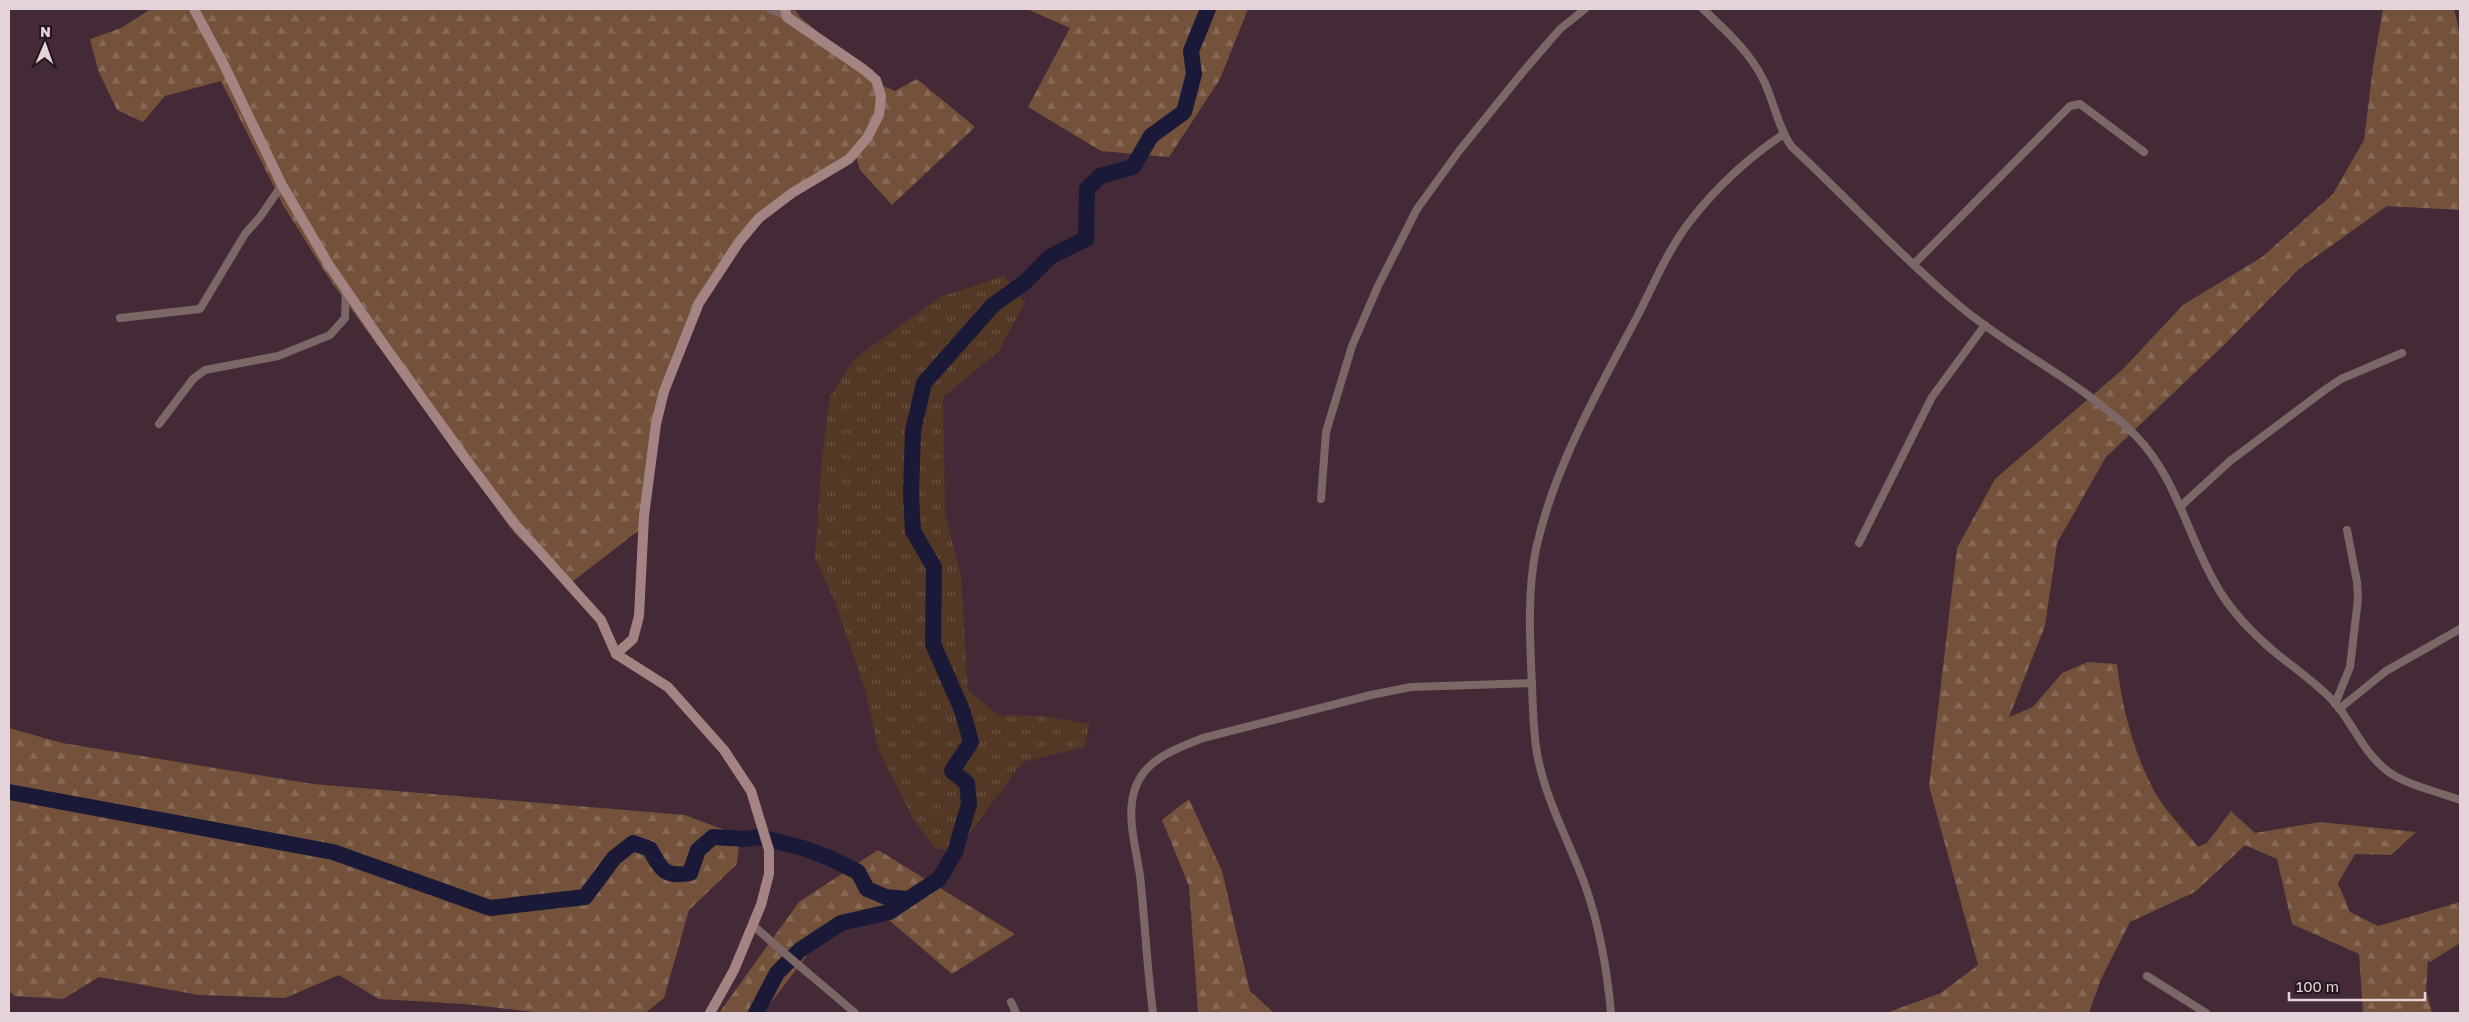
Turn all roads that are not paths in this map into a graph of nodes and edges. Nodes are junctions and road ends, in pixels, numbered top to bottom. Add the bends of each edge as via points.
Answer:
1 (194, 9) edge
2 (770, 9) edge
3 (1585, 9) edge
4 (1703, 9) edge
5 (785, 12) edge
6 (1784, 134) junction
7 (2144, 152) dead end
8 (282, 185) junction
9 (1914, 264) junction
10 (346, 291) junction
11 (120, 318) dead end
12 (1985, 325) junction
13 (2402, 353) dead end
14 (159, 424) dead end
15 (1322, 499) dead end
16 (2182, 504) junction
17 (2347, 530) dead end
18 (1859, 543) dead end
19 (2460, 629) edge
20 (616, 654) junction
21 (1532, 683) junction
22 (2337, 707) junction
23 (2460, 800) edge
24 (753, 925) junction
25 (2147, 976) dead end
26 (1011, 1002) dead end
27 (710, 1013) edge
28 (855, 1013) edge
29 (1016, 1013) edge
30 (1152, 1013) edge
31 (1611, 1013) edge
32 (2206, 1013) edge

1 - 8 main road
2 - 5 street
3 - 15 street via 1560,29 1522,73 1417,209 1378,286 1347,363 1326,432
4 - 6 street via 1730,35 1763,79
5 - 20 main road via 876,80 881,96 879,115 867,138 849,159 792,193 759,218 699,303 664,391 656,424 644,516 639,616 633,639
6 - 9 street via 1792,146
6 - 21 street via 1754,154 1681,234 1569,453 1552,492 1536,551 1531,594
7 - 9 street via 2080,104 2070,106
8 - 10 main road
8 - 11 street via 245,234 200,309
9 - 12 street
10 - 14 street via 345,318 330,335 278,356 205,370 193,379
10 - 20 main road via 464,458 509,516 601,620
12 - 16 street via 2112,413 2144,445
12 - 18 street via 1932,397
13 - 16 street via 2326,389 2230,461
16 - 22 street via 2198,551 2245,626
17 - 22 street via 2358,599 2350,667
19 - 22 street via 2386,671
20 - 24 main road via 668,687 724,750 751,791 769,850 766,889
21 - 30 street via 1411,687 1371,695 1203,738 1150,765 1137,784 1132,802 1132,822
21 - 31 street via 1536,750 1542,777 1595,915 1604,953
22 - 23 street via 2386,770
24 - 27 main road via 734,970
24 - 28 street
25 - 32 street
26 - 29 street

